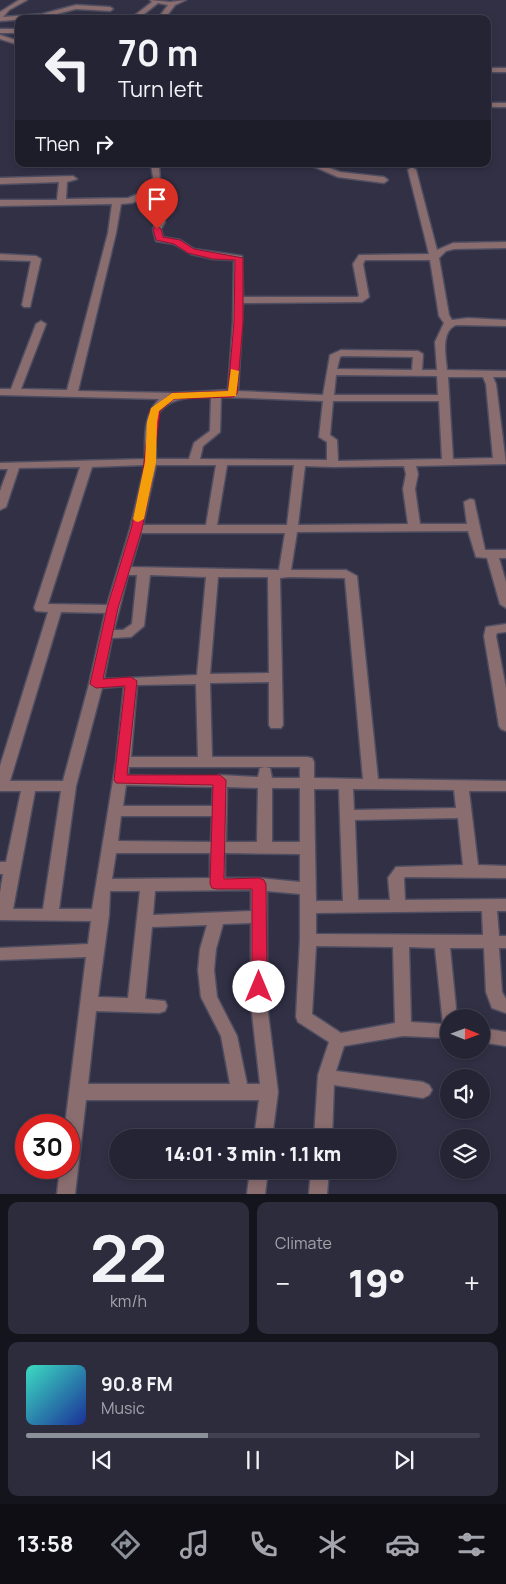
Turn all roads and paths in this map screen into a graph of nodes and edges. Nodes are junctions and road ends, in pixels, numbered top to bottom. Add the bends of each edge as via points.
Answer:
1 (24, 0) edge
2 (183, 0) edge
3 (2, 1) edge
4 (155, 1) edge
5 (173, 3) junction
6 (110, 9) dead end
7 (46, 15) edge
8 (138, 15) edge
9 (164, 15) edge
10 (1, 16) edge
11 (15, 16) edge
12 (0, 31) edge
13 (15, 31) edge
14 (0, 37) edge
15 (15, 39) edge
16 (10, 41) junction
17 (15, 42) edge
18 (491, 70) edge
19 (506, 70) edge
20 (491, 105) edge
21 (506, 105) edge
22 (155, 167) edge
23 (320, 167) edge
24 (412, 170) dead end
25 (63, 179) junction
26 (73, 179) dead end
27 (384, 180) dead end
28 (0, 181) edge
29 (156, 183) junction
30 (117, 202) junction
31 (61, 203) junction
32 (0, 204) edge
33 (506, 245) edge
34 (0, 257) edge
35 (434, 257) junction
36 (238, 300) junction
37 (27, 305) dead end
38 (450, 323) junction
39 (506, 323) edge
40 (41, 324) dead end
41 (331, 372) junction
42 (442, 373) junction
43 (417, 374) junction
44 (487, 374) junction
45 (506, 374) edge
46 (0, 392) edge
47 (15, 392) junction
48 (72, 393) junction
49 (216, 393) junction
50 (233, 394) junction
51 (172, 396) junction
52 (328, 398) junction
53 (444, 398) junction
54 (448, 461) junction
55 (502, 461) edge
56 (150, 462) junction
57 (194, 462) junction
58 (222, 462) junction
59 (300, 462) junction
60 (409, 462) junction
61 (86, 464) junction
62 (333, 464) junction
63 (15, 465) junction
64 (0, 466) edge
65 (470, 502) dead end
66 (0, 507) edge
67 (414, 527) junction
68 (474, 527) junction
69 (136, 529) junction
70 (211, 529) junction
71 (292, 529) junction
72 (492, 554) junction
73 (506, 554) edge
74 (123, 571) junction
75 (144, 571) junction
76 (212, 573) junction
77 (279, 575) junction
78 (506, 604) edge
79 (56, 608) junction
80 (112, 608) junction
81 (506, 628) edge
82 (107, 634) junction
83 (276, 677) junction
84 (204, 678) junction
85 (131, 681) junction
86 (96, 684) junction
87 (276, 725) dead end
88 (506, 726) edge
89 (123, 762) junction
90 (205, 762) junction
91 (265, 762) junction
92 (120, 780) junction
93 (220, 780) junction
94 (265, 781) junction
95 (307, 782) junction
96 (346, 784) junction
97 (371, 784) junction
98 (462, 785) junction
99 (1, 786) edge
100 (29, 786) junction
101 (69, 786) junction
102 (506, 786) edge
103 (115, 811) junction
104 (219, 811) junction
105 (463, 813) junction
106 (348, 814) junction
107 (109, 847) junction
108 (306, 848) junction
109 (217, 849) junction
110 (264, 849) junction
111 (6, 868) edge
112 (471, 871) junction
113 (506, 872) edge
114 (148, 884) junction
115 (217, 884) junction
116 (259, 884) junction
117 (103, 885) junction
118 (307, 889) junction
119 (506, 904) edge
120 (489, 905) junction
121 (398, 906) junction
122 (308, 907) junction
123 (351, 907) junction
124 (50, 915) junction
125 (101, 915) junction
126 (259, 917) junction
127 (217, 918) junction
128 (146, 921) junction
129 (308, 940) junction
130 (401, 941) junction
131 (442, 942) junction
132 (490, 942) junction
133 (506, 942) edge
134 (96, 950) junction
135 (0, 954) edge
136 (90, 1004) junction
137 (136, 1005) junction
138 (159, 1006) dead end
139 (506, 1006) edge
140 (448, 1009) edge
141 (403, 1029) junction
142 (440, 1031) edge
143 (490, 1036) edge
144 (506, 1039) edge
145 (340, 1040) junction
146 (328, 1077) junction
147 (423, 1090) dead end
148 (79, 1092) junction
149 (269, 1092) junction
150 (240, 1093) junction
151 (264, 1129) edge
152 (324, 1129) edge
153 (258, 1179) edge
154 (319, 1179) edge
155 (66, 1194) edge
156 (256, 1194) edge
157 (318, 1194) edge

1 - 10 street
2 - 5 street
3 - 10 street
4 - 5 street
4 - 8 street
5 - 9 street
6 - 7 street via 76,7
10 - 11 street
12 - 13 street
14 - 16 street
15 - 16 street
16 - 17 street
18 - 19 street
20 - 21 street
22 - 29 street
23 - 27 street via 338,174
24 - 35 street
25 - 26 street
25 - 28 street
25 - 31 street
29 - 30 street via 155,190 142,197
29 - 36 street via 164,195 157,211 161,222 157,229 159,238 177,242 191,251 239,258
30 - 31 street
30 - 48 street
31 - 32 street
33 - 35 street via 453,246
34 - 37 street via 36,260
35 - 36 street via 360,258 358,264 364,296 359,300
35 - 38 street via 444,316
36 - 50 street
38 - 39 street
38 - 42 street via 440,342
40 - 47 street
41 - 43 street
41 - 43 street via 335,355 341,353 418,354
41 - 52 street
42 - 43 street
42 - 44 street
42 - 53 street
44 - 45 street
44 - 55 street
46 - 47 street
47 - 48 street
48 - 51 street
49 - 50 street
49 - 51 street
49 - 57 street via 215,432 198,445
50 - 52 street
51 - 56 street via 155,410
52 - 53 street
52 - 62 street via 324,437 332,440
53 - 54 street
54 - 55 street
54 - 60 street
56 - 57 street
56 - 61 street
56 - 69 street
57 - 58 street
58 - 59 street
58 - 70 street
59 - 62 street
59 - 71 street
60 - 62 street
60 - 67 street
61 - 63 street
61 - 79 street via 40,608
63 - 64 street
63 - 66 street
65 - 68 street
67 - 68 street
67 - 71 street
68 - 72 street via 480,554
69 - 70 street
69 - 74 street
70 - 71 street
71 - 77 street
72 - 73 street
72 - 78 street
74 - 75 street
74 - 80 street
75 - 76 street
75 - 82 street via 138,626 126,634
76 - 77 street
76 - 84 street
77 - 83 street
77 - 97 street via 351,576
79 - 80 street
79 - 99 street
80 - 82 street
81 - 88 street via 491,630 490,636
82 - 86 street
83 - 84 street
83 - 87 street
84 - 85 street
84 - 90 street
85 - 86 street
85 - 89 street
86 - 101 street
89 - 90 street
89 - 92 street
90 - 91 street
91 - 94 street
91 - 95 street via 307,762
92 - 93 street
92 - 103 street
93 - 94 street
93 - 104 street
94 - 95 street
94 - 110 street
95 - 96 street
95 - 108 street
96 - 97 street
96 - 106 street
97 - 98 street
98 - 102 street
98 - 105 street
99 - 100 street
100 - 101 street
100 - 111 street
101 - 124 street
103 - 104 street
103 - 107 street
104 - 109 street
105 - 106 street
105 - 112 street
106 - 123 street
107 - 109 street
107 - 117 street
108 - 110 street
108 - 118 street
109 - 110 street
109 - 115 street
111 - 124 street via 4,915
112 - 113 street
112 - 121 street via 401,871 396,878
114 - 115 street
114 - 117 street
114 - 128 street
115 - 116 street
116 - 118 street
116 - 126 street
117 - 125 street
118 - 122 street
119 - 120 street
120 - 121 street
120 - 132 street
121 - 123 street
122 - 123 street
122 - 129 street
124 - 125 street
125 - 134 street
126 - 127 street
126 - 149 street via 259,1005
127 - 128 street
127 - 150 street via 206,970 210,997 229,1036
128 - 137 street
129 - 130 street
129 - 145 street via 304,1017
130 - 131 street
130 - 141 street
131 - 132 street
131 - 140 street
132 - 133 street
132 - 139 street via 495,999
134 - 135 street
134 - 136 street
136 - 137 street
136 - 148 street
137 - 138 street
141 - 142 street
141 - 145 street
143 - 144 street
145 - 146 street via 334,1048
146 - 147 street
146 - 152 street
148 - 150 street
148 - 155 street
149 - 150 street
149 - 151 street
153 - 156 street
154 - 157 street

